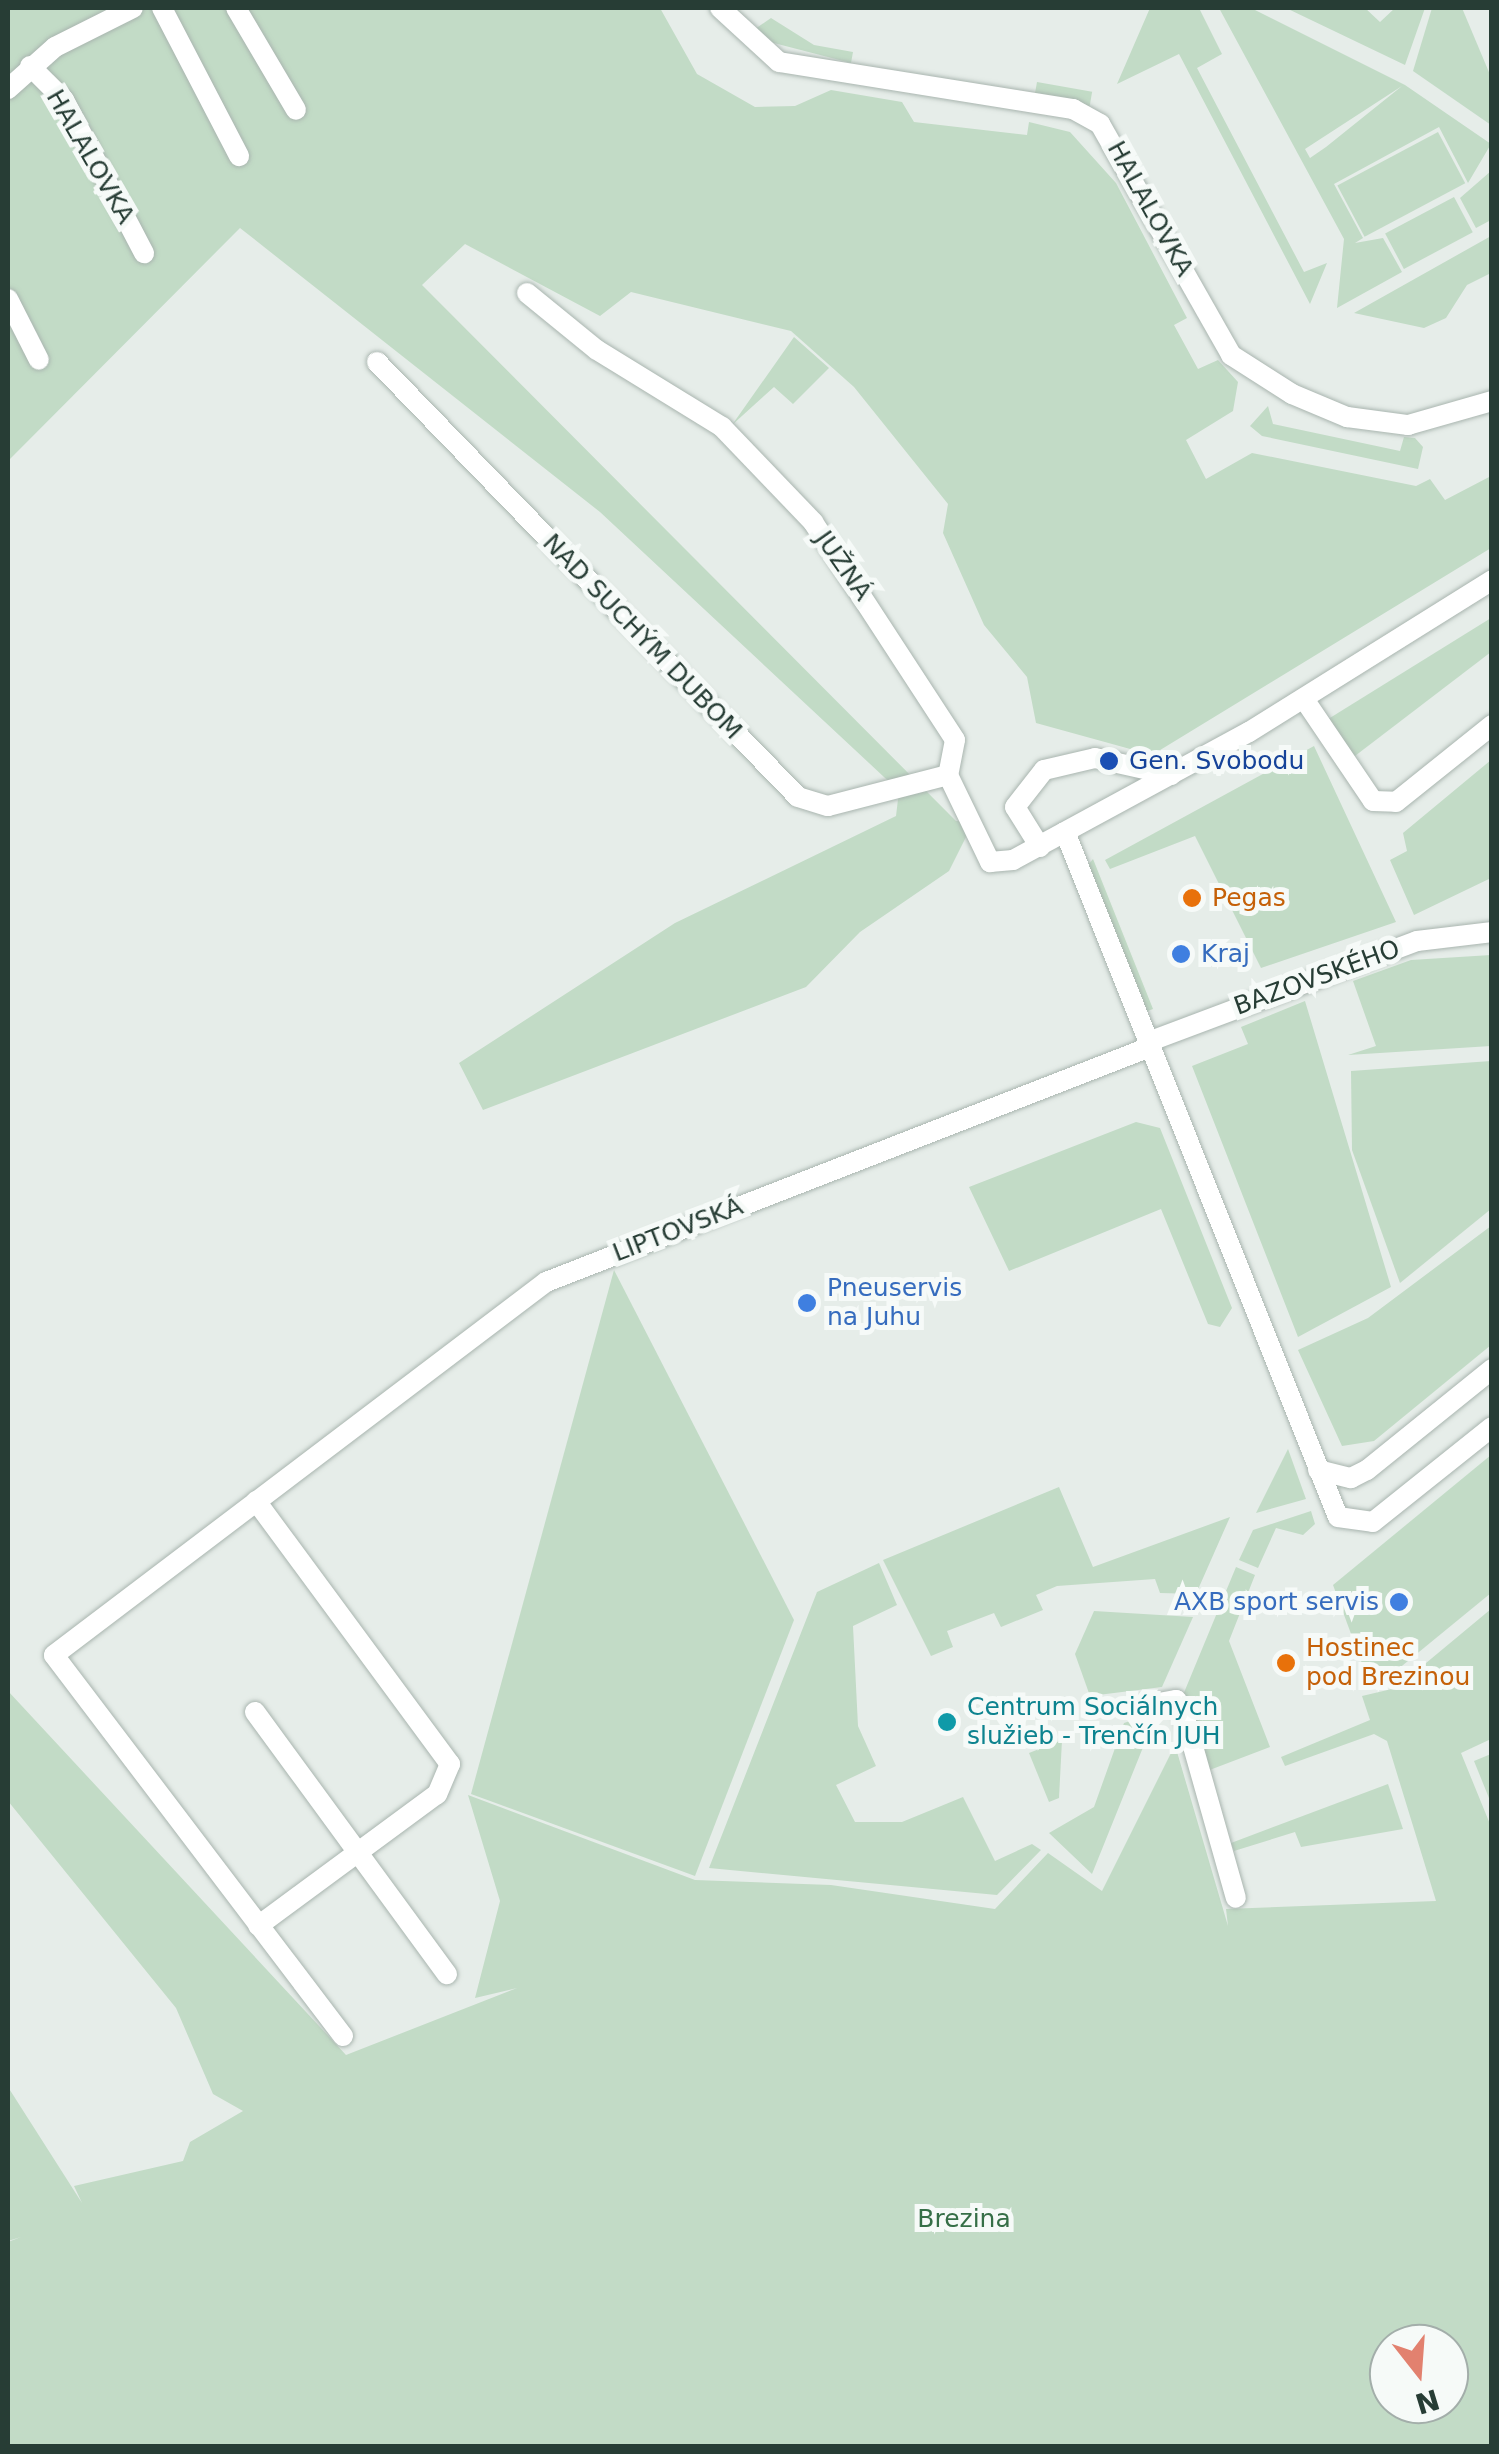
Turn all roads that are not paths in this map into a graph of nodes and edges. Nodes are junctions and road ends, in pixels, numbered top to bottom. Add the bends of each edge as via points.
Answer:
1 (132, 8) edge
2 (162, 8) edge
3 (236, 8) edge
4 (720, 8) edge
5 (30, 66) junction
6 (8, 89) edge
7 (296, 110) dead end
8 (240, 156) dead end
9 (144, 253) dead end
10 (527, 293) dead end
11 (8, 298) edge
12 (39, 360) dead end
13 (377, 362) dead end
14 (1492, 402) edge
15 (1492, 580) edge
16 (1304, 700) junction
17 (1492, 725) edge
18 (948, 775) junction
19 (1171, 775) junction
20 (1065, 832) junction
21 (1040, 847) junction
22 (1492, 932) edge
23 (1148, 1044) junction
24 (1492, 1370) edge
25 (1492, 1427) edge
26 (1318, 1470) junction
27 (256, 1501) junction
28 (1142, 1706) dead end
29 (255, 1712) dead end
30 (358, 1852) junction
31 (1236, 1898) dead end
32 (258, 1926) junction
33 (447, 1974) dead end
34 (342, 2036) dead end

1 - 5 street, HALALOVKA
2 - 8 street
3 - 7 street
4 - 14 street, HALALOVKA via 779,62 1073,108 1100,124 1231,356 1292,394 1347,417 1408,424
5 - 6 street, HALALOVKA
5 - 9 street, HALALOVKA via 64,100
10 - 18 street, JUŽNÁ via 597,350 722,426 813,522 955,740
11 - 12 street
13 - 18 street, NAD SUCHÝM DUBOM via 798,797 828,806
15 - 16 street
16 - 17 street via 1373,802 1396,802
16 - 19 street
18 - 21 street, JUŽNÁ via 990,862
19 - 20 street
19 - 21 street via 1095,758 1044,770 1015,806
20 - 21 street, JUŽNÁ
20 - 23 street
22 - 23 street, BAZOVSKÉHO via 1417,941
23 - 26 street
23 - 27 street, LIPTOVSKÁ via 546,1282
24 - 26 street via 1367,1470 1351,1478
25 - 26 street via 1374,1522 1348,1524
27 - 30 street via 450,1764 437,1794
27 - 32 street, LIPTOVSKÁ via 54,1655
28 - 31 street via 1176,1700 1183,1711
29 - 30 street
30 - 32 street
30 - 33 street
32 - 34 street, LIPTOVSKÁ

